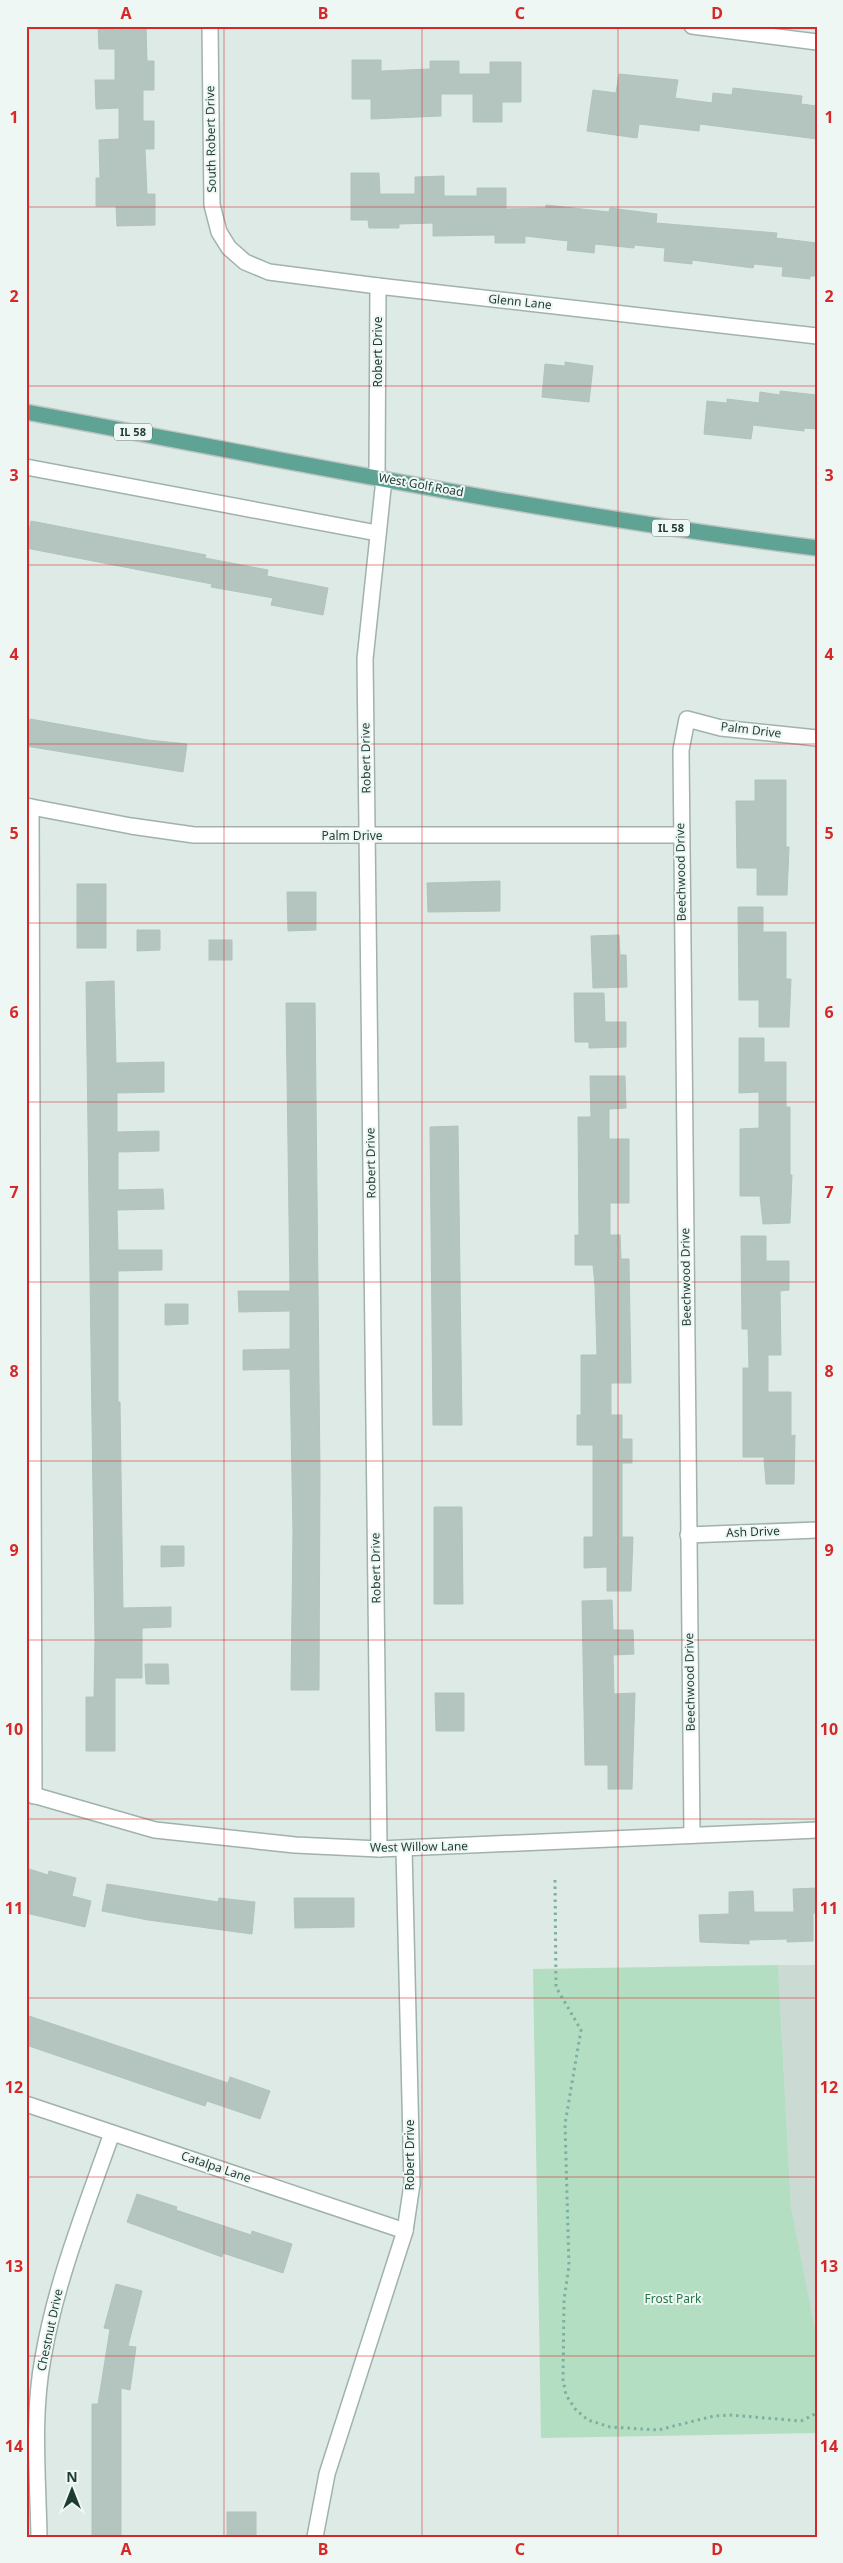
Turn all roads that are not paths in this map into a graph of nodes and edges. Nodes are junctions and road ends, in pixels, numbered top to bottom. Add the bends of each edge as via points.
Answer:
1 (210, 26) edge
2 (692, 26) edge
3 (817, 42) edge
4 (230, 248) joint
5 (378, 286) junction
6 (817, 336) edge
7 (26, 412) edge
8 (26, 467) edge
9 (381, 478) junction
10 (377, 533) junction
11 (817, 548) edge
12 (687, 718) joint
13 (817, 738) edge
14 (29, 807) edge
15 (680, 835) junction
16 (366, 836) junction
17 (817, 1530) edge
18 (688, 1534) junction
19 (30, 1795) edge
20 (817, 1830) edge
21 (692, 1836) junction
22 (379, 1849) junction
23 (404, 1849) junction
24 (26, 2104) edge
25 (112, 2133) junction
26 (405, 2231) junction
27 (39, 2537) edge
28 (315, 2537) edge

1 - 4 street, South Robert Drive via 212,204 219,232
2 - 3 street
4 - 5 street, Glenn Lane via 245,262 269,272
5 - 6 street, Glenn Lane
5 - 9 street, Robert Drive
7 - 9 main road, West Golf Road / IL 58
8 - 10 street
9 - 10 street, Robert Drive
9 - 11 main road, West Golf Road / IL 58 via 710,534
10 - 16 street, Robert Drive via 364,659
12 - 13 street, Palm Drive via 721,728
12 - 15 street, Beechwood Drive via 681,750
14 - 16 street, Palm Drive via 194,835
14 - 19 street
15 - 16 street, Palm Drive
15 - 18 street, Beechwood Drive
16 - 22 street, Robert Drive
17 - 18 street, Ash Drive
18 - 21 street, Beechwood Drive
19 - 22 street, West Willow Lane via 155,1830 295,1845
20 - 21 street, West Willow Lane
21 - 23 street, West Willow Lane
22 - 23 street, West Willow Lane
23 - 26 street, Robert Drive via 412,2184
24 - 25 street, Catalpa Lane
25 - 26 street, Catalpa Lane
25 - 27 street, Chestnut Drive via 58,2288 42,2359 38,2411
26 - 28 street, Robert Drive via 327,2474

